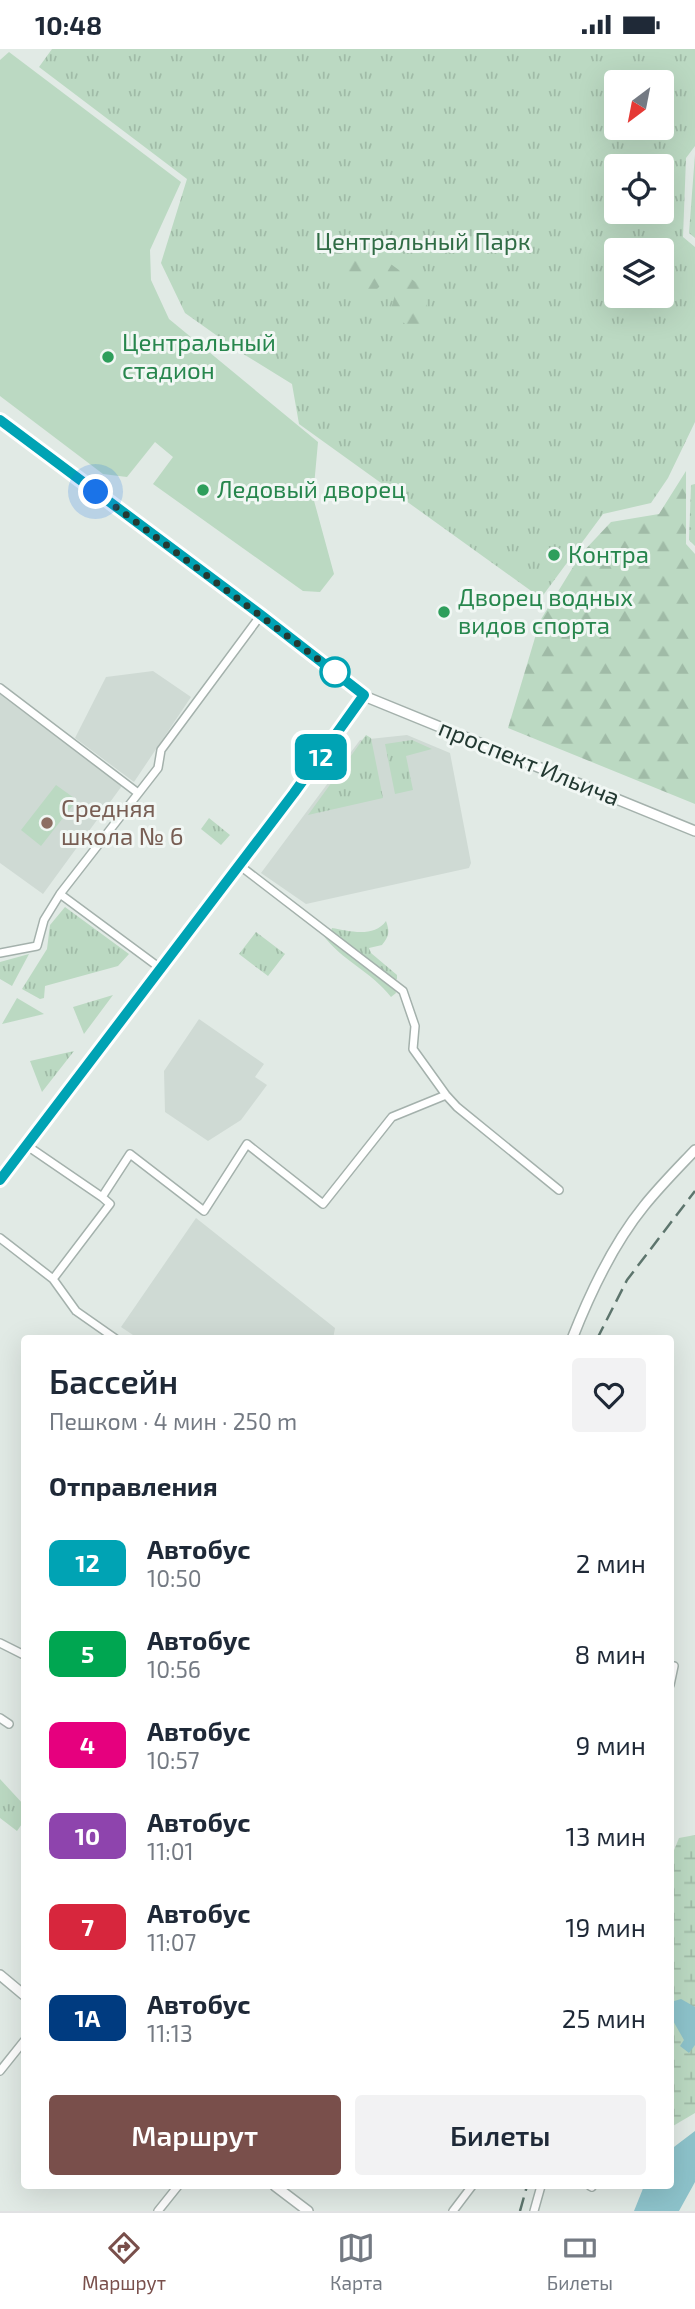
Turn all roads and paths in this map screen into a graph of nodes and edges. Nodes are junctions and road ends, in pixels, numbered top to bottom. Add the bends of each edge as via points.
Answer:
1 (0, 420) edge
2 (261, 615) junction
3 (0, 688) edge
4 (364, 695) junction
5 (138, 793) junction
6 (695, 831) edge
7 (239, 865) junction
8 (60, 894) junction
9 (0, 953) edge
10 (160, 968) junction
11 (446, 1095) junction
12 (26, 1145) junction
13 (695, 1150) edge
14 (0, 1180) edge
15 (559, 1190) dead end
16 (102, 1197) junction
17 (0, 1238) edge
18 (53, 1279) junction
19 (110, 1335) edge
20 (574, 1335) edge
21 (0, 1643) edge
22 (21, 1654) edge
23 (0, 1718) edge
24 (9, 1724) dead end
25 (0, 1975) edge
26 (21, 1992) edge
27 (21, 2045) edge
28 (0, 2071) edge
29 (176, 2189) edge
30 (279, 2189) edge
31 (470, 2189) edge
32 (540, 2189) edge
33 (158, 2211) edge
34 (308, 2211) edge
35 (453, 2211) edge
36 (534, 2211) edge

1 - 2 main road, проспект Ильича
2 - 4 main road, проспект Ильича
2 - 5 street via 161,750 158,768
3 - 5 street
4 - 6 street, проспект Ильича
4 - 7 main road
5 - 8 street
7 - 10 main road
7 - 11 street via 403,991 415,1026 413,1049
8 - 9 street via 44,920 37,946
8 - 10 street
10 - 12 main road
11 - 15 street
11 - 16 street via 392,1117 323,1204 247,1144 204,1211 130,1154
12 - 14 main road
12 - 16 street
13 - 20 street via 630,1225
16 - 18 street via 110,1204
17 - 18 street
18 - 19 street via 76,1311
21 - 22 street
23 - 24 street
25 - 26 street
27 - 28 street
29 - 33 street
30 - 34 street
31 - 35 street
32 - 36 street

